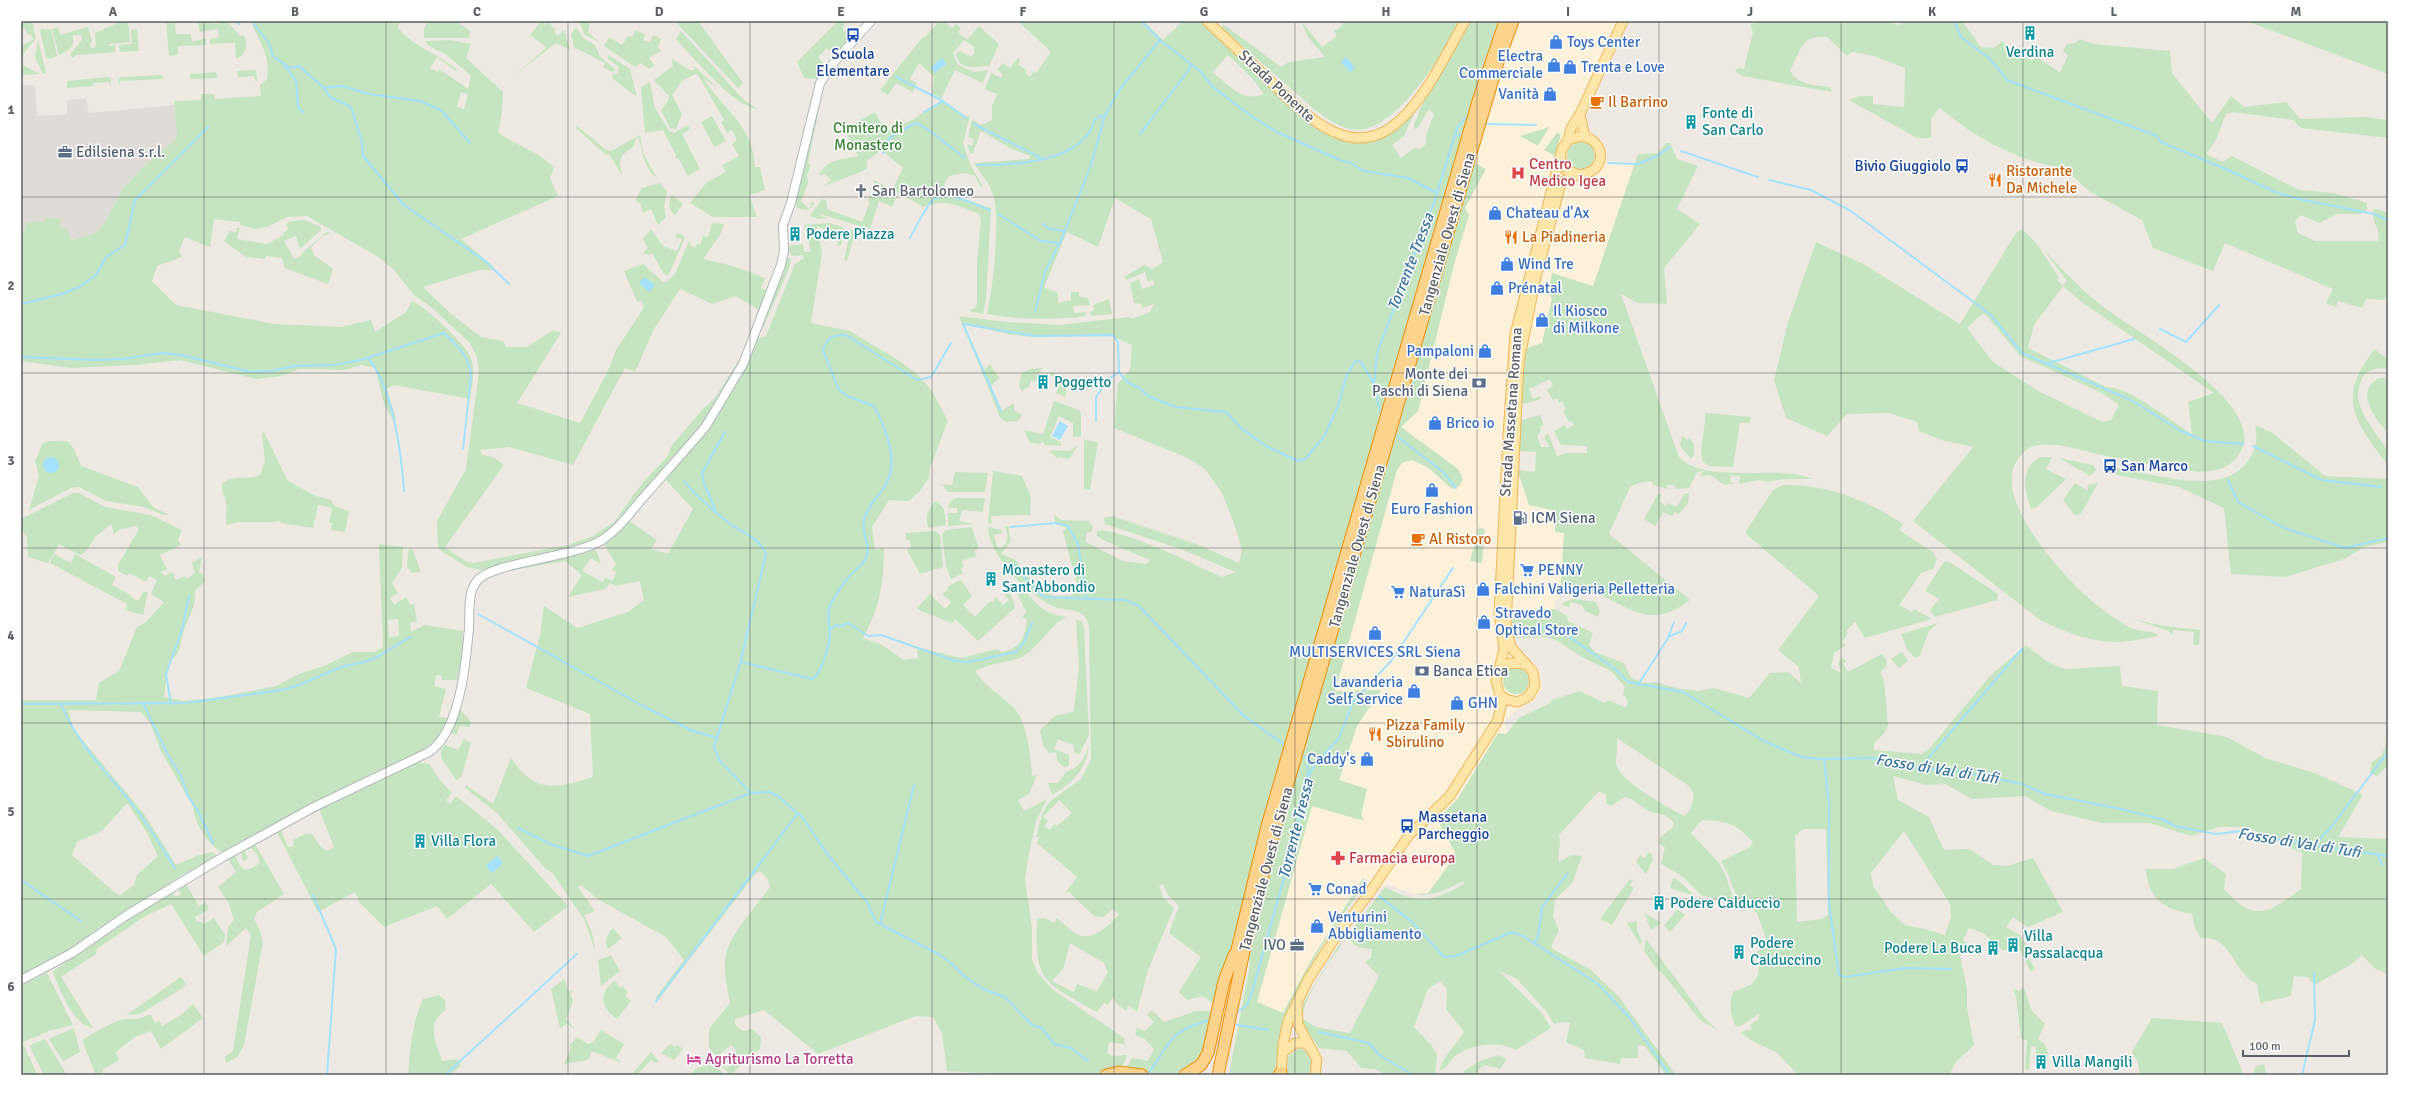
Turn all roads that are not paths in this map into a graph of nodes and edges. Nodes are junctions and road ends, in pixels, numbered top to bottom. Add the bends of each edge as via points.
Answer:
1 (871, 21) edge
2 (1207, 21) edge
3 (1465, 21) edge
4 (1504, 21) edge
5 (1513, 21) edge
6 (1623, 21) edge
7 (1580, 114) junction
8 (1585, 137) junction
9 (1568, 140) junction
10 (1561, 159) junction
11 (1579, 175) junction
12 (1523, 664) junction
13 (1499, 670) junction
14 (1503, 698) junction
15 (1518, 702) junction
16 (1498, 720) junction
17 (1241, 947) junction
18 (21, 980) edge
19 (1298, 1000) junction
20 (1314, 1050) junction
21 (1283, 1052) junction
22 (1110, 1074) edge
23 (1281, 1074) edge
24 (1142, 1075) edge
25 (1185, 1075) edge
26 (1210, 1075) edge
27 (1218, 1075) edge
28 (1225, 1075) edge
29 (1315, 1075) edge

1 - 18 main road via 828,69 820,83 783,225 784,251 780,268 743,364 706,426 609,536 575,552 493,571 476,582 471,594 465,659 456,706 445,735 429,752 327,801 223,857 127,915 72,953
2 - 3 main road, Strada Ponente via 1312,120 1334,133 1365,137 1394,125 1405,115 1424,90
4 - 17 highway, Tangenziale Ovest di Siena via 1473,116 1269,819
5 - 17 highway, Tangenziale Ovest di Siena via 1472,150
6 - 7 main road, Strada Massetana Romana
7 - 8 main road
7 - 9 main road, Strada Massetana Romana via 1571,128
8 - 9 main road
8 - 11 main road, Strada Massetana Romana via 1597,145 1600,157 1596,168 1586,175
9 - 10 main road, Strada Massetana Romana via 1562,149
10 - 11 main road via 1567,170
10 - 13 main road, Strada Massetana Romana via 1532,261 1513,352 1499,608 1504,649
11 - 12 main road, Strada Massetana Romana via 1570,177 1560,186 1536,277 1519,362 1506,623 1510,644
12 - 13 main road via 1510,663
12 - 15 main road, Strada Massetana Romana via 1533,672 1535,685 1529,696
13 - 14 main road, Strada Massetana Romana via 1496,686
14 - 15 main road
14 - 16 main road, Strada Massetana Romana
15 - 16 main road, Strada Massetana Romana
16 - 19 main road, Strada Massetana Romana via 1449,797 1416,827 1402,844 1331,944
17 - 25 highway via 1224,981 1208,1053 1200,1065
17 - 26 highway, Tangenziale Ovest di Siena
17 - 27 highway, Tangenziale Ovest di Siena
17 - 28 highway
19 - 20 main road via 1298,1024
19 - 21 main road, Strada Massetana Romana via 1288,1021
20 - 21 main road via 1299,1042 1291,1044
20 - 29 main road via 1318,1063
21 - 23 main road, Strada Massetana Romana
22 - 24 highway

